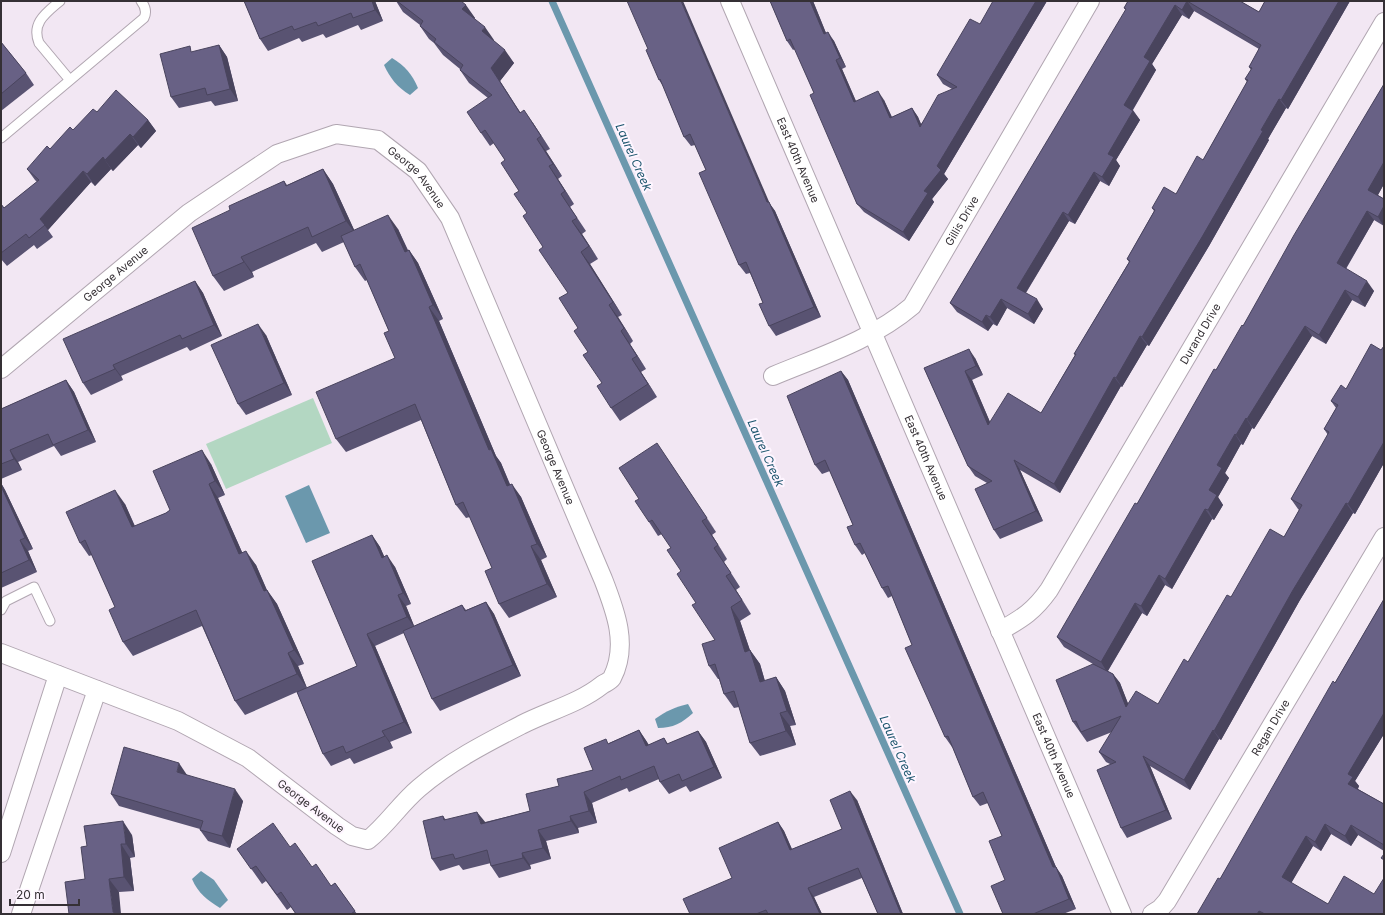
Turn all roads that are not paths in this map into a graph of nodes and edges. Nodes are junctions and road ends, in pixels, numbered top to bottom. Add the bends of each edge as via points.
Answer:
1 (60, 1) edge
2 (141, 1) edge
3 (730, 1) edge
4 (1090, 1) edge
5 (1384, 22) edge
6 (69, 79) junction
7 (1, 138) edge
8 (873, 334) junction
9 (1, 370) edge
10 (773, 376) dead end
11 (1384, 537) edge
12 (1, 610) edge
13 (50, 621) dead end
14 (1000, 631) junction
15 (1, 653) edge
16 (58, 675) junction
17 (97, 690) junction
18 (1, 853) edge
19 (21, 914) edge
20 (1123, 914) edge
21 (1130, 914) edge
22 (1152, 914) edge

1 - 6 lane via 40,20 36,26 36,37
2 - 6 lane via 144,5 144,18
3 - 8 street, East 40th Avenue
4 - 8 street, Gillis Drive via 912,306
5 - 14 street, Durand Drive via 1049,590 1036,608
6 - 7 lane
8 - 10 street, Gillis Drive
8 - 14 street, East 40th Avenue
9 - 17 street, George Avenue via 189,213 277,154 336,134 378,140 418,171 450,218 617,616 620,649 611,679 588,696 523,724 444,767 418,789 383,828 368,840 352,836 337,826 248,758 178,720
11 - 22 street, Regan Drive via 1167,901
12 - 13 lane via 6,601 34,587
14 - 20 street, East 40th Avenue
15 - 16 street, George Avenue
16 - 17 street, George Avenue
16 - 18 street
17 - 19 street
20 - 21 street

